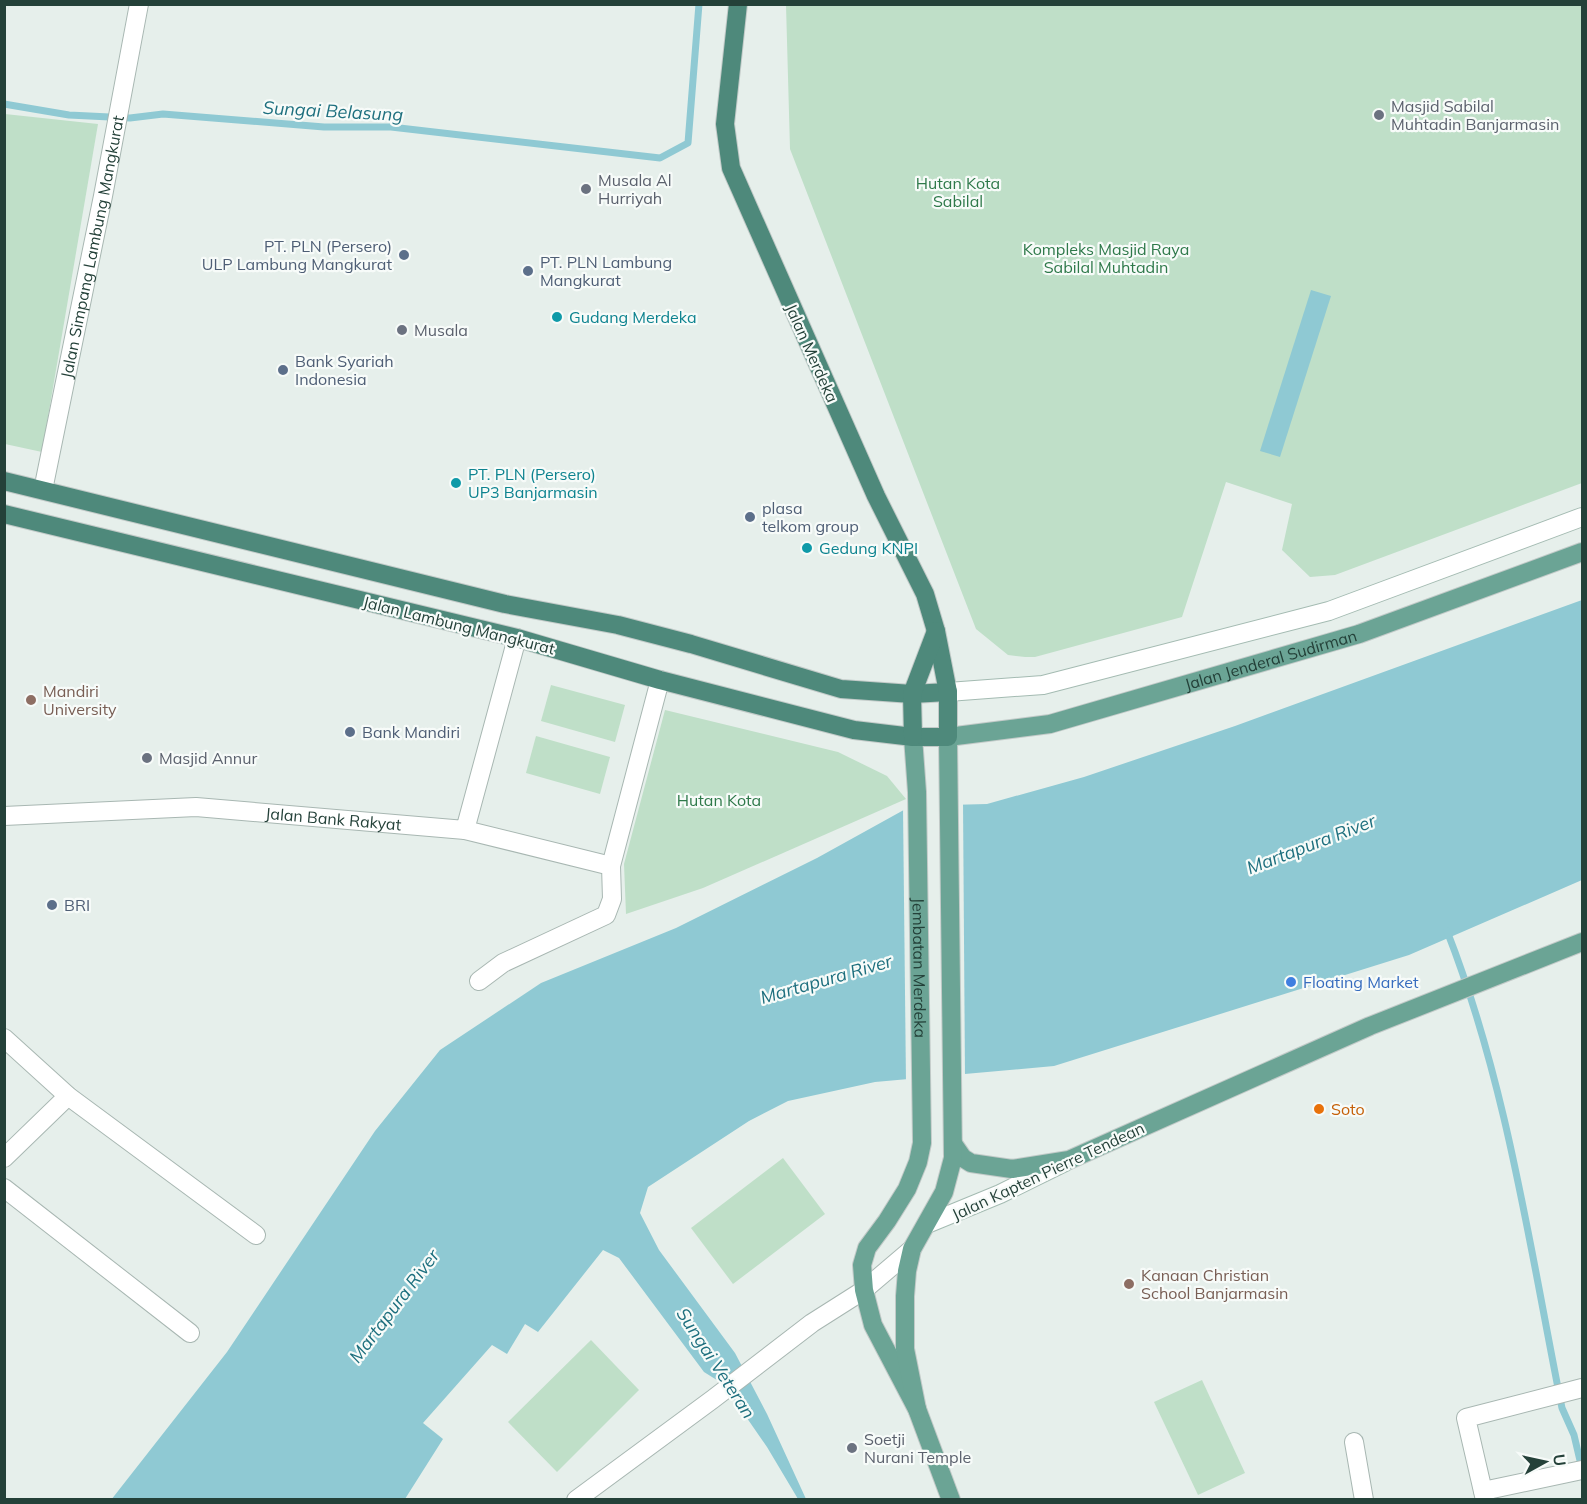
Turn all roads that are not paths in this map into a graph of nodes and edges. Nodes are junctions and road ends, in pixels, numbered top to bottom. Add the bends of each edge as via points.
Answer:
1 (139, 4) edge
2 (738, 4) edge
3 (4, 481) edge
4 (43, 490) junction
5 (4, 514) edge
6 (1582, 517) edge
7 (253, 541) junction
8 (1582, 552) edge
9 (246, 573) junction
10 (391, 576) junction
11 (384, 606) junction
12 (936, 631) junction
13 (517, 638) junction
14 (660, 680) junction
15 (948, 692) junction
16 (912, 694) junction
17 (948, 736) junction
18 (913, 737) junction
19 (4, 816) edge
20 (465, 830) junction
21 (611, 866) junction
22 (1582, 942) edge
23 (479, 981) dead end
24 (4, 1038) edge
25 (68, 1096) junction
26 (954, 1144) junction
27 (4, 1158) edge
28 (1069, 1160) junction
29 (4, 1188) edge
30 (927, 1224) junction
31 (256, 1235) dead end
32 (912, 1249) junction
33 (864, 1290) junction
34 (190, 1333) dead end
35 (1582, 1388) edge
36 (917, 1409) junction
37 (1354, 1442) dead end
38 (1582, 1470) edge
39 (1484, 1495) edge
40 (576, 1500) edge
41 (951, 1500) edge
42 (1364, 1500) edge

1 - 4 street, Jalan Simpang Lambung Mangkurat
2 - 12 highway, Jalan Merdeka via 725,124 732,168 871,485 925,594
3 - 4 highway, Jalan Lambung Mangkurat
4 - 7 highway, Jalan Lambung Mangkurat
5 - 9 highway, Jalan Lambung Mangkurat
6 - 15 street, Jalan Jenderal Sudirman via 1329,612 1043,685
7 - 9 highway
7 - 10 highway, Jalan Lambung Mangkurat
8 - 17 main road, Jalan Jenderal Sudirman via 1359,634 1050,724
9 - 11 highway, Jalan Lambung Mangkurat
10 - 11 highway
10 - 16 highway, Jalan Lambung Mangkurat via 505,604 618,625 841,689
11 - 13 highway, Jalan Lambung Mangkurat
12 - 15 highway, Jalan Merdeka
12 - 16 highway
13 - 14 highway, Jalan Lambung Mangkurat
13 - 20 street
14 - 18 highway, Jalan Lambung Mangkurat via 854,730
14 - 21 street
15 - 16 highway, Jalan Lambung Mangkurat
15 - 17 highway, Jalan Merdeka
16 - 18 highway
17 - 18 highway, Jalan Lambung Mangkurat
17 - 26 main road, Jembatan Merdeka
18 - 33 main road, Jembatan Merdeka via 922,1143 907,1189 867,1248 862,1265
19 - 20 street, Jalan Bank Rakyat via 196,807
20 - 21 street, Jalan Bank Rakyat
21 - 23 street via 612,899 606,915 503,963
22 - 28 main road, Jalan Kapten Pierre Tendean via 1370,1026
24 - 25 street
25 - 27 street
25 - 31 street
26 - 28 main road via 971,1163 1012,1169
26 - 30 main road, Jembatan Merdeka via 950,1176
28 - 30 street, Jalan Kapten Pierre Tendean
29 - 34 street
30 - 32 main road
32 - 33 street
32 - 36 main road via 905,1296 905,1349
33 - 36 main road, Jembatan Merdeka via 873,1325
33 - 40 street via 812,1323
35 - 39 street via 1466,1418
36 - 41 main road
37 - 42 street
38 - 39 street

